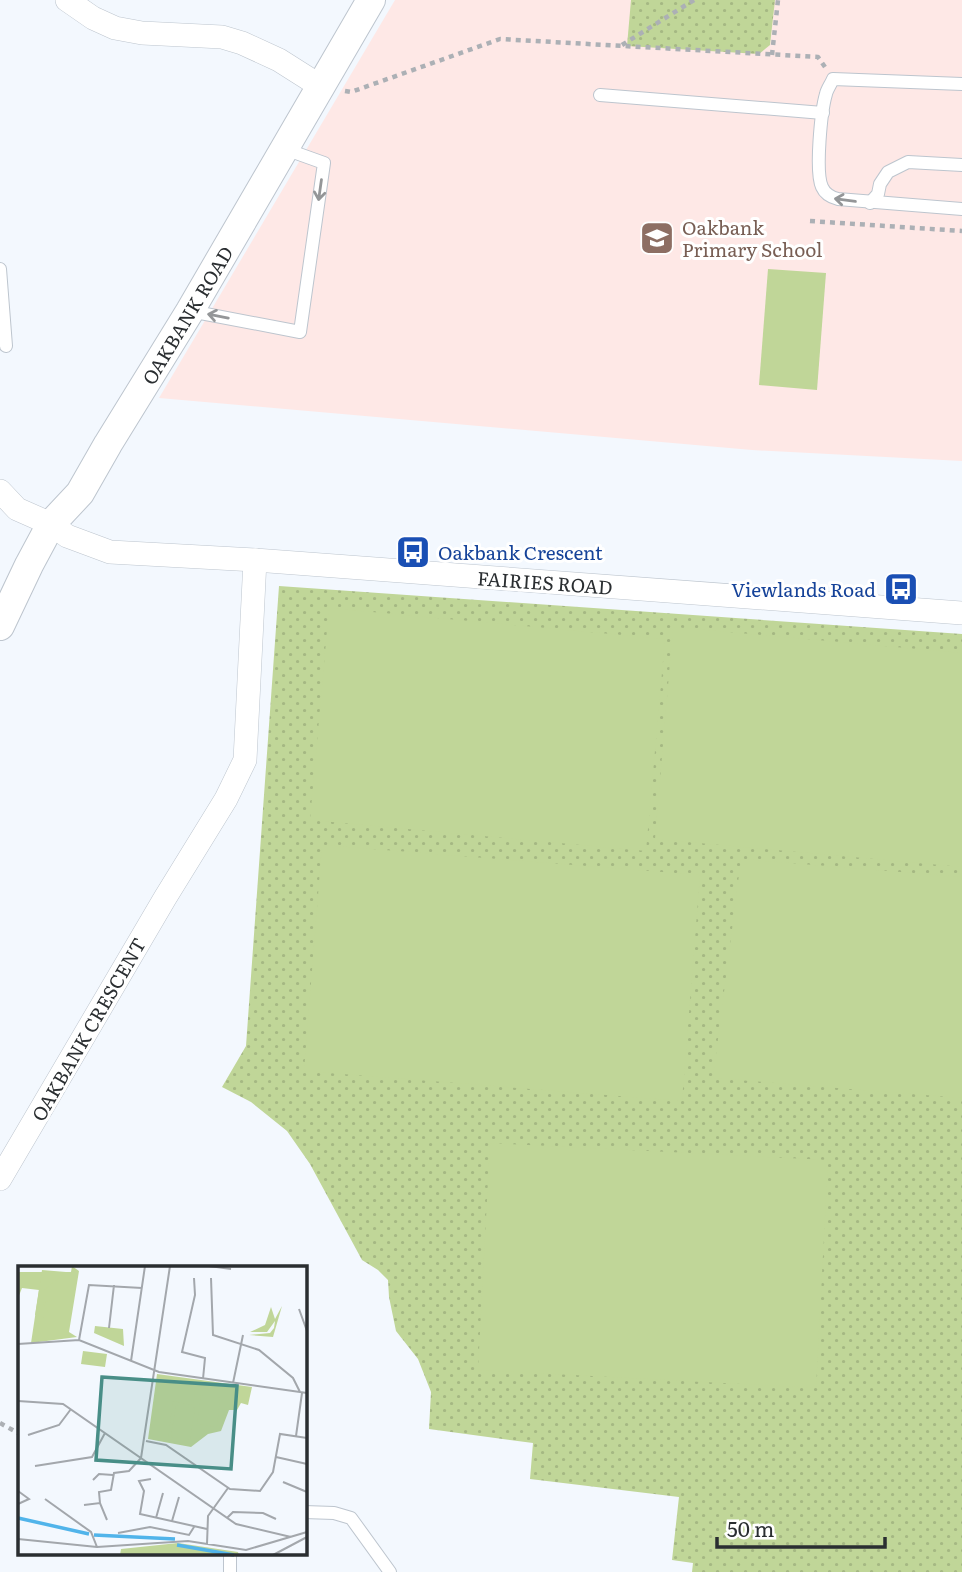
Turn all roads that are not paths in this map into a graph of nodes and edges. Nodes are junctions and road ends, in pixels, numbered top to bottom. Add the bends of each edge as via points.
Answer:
1 (67, 0) edge
2 (371, 0) edge
3 (962, 84) edge
4 (320, 86) junction
5 (600, 95) dead end
6 (822, 113) junction
7 (285, 149) junction
8 (962, 166) edge
9 (870, 202) junction
10 (962, 209) edge
11 (0, 269) edge
12 (190, 311) junction
13 (6, 346) dead end
14 (0, 491) edge
15 (51, 524) junction
16 (255, 560) junction
17 (962, 613) edge
18 (0, 626) edge
19 (0, 1180) edge
20 (306, 1512) edge
21 (230, 1554) edge
22 (230, 1572) edge
23 (390, 1572) edge

1 - 4 street via 115,28 222,37 242,43
2 - 4 street, OAKBANK ROAD
3 - 6 lane via 833,79
4 - 7 street, OAKBANK ROAD
5 - 6 lane
9 -> 6 lane via 831,197 820,184
7 - 12 street, OAKBANK ROAD
7 -> 12 lane via 324,163 300,332
8 - 9 lane via 908,162 888,172
9 - 10 lane
11 - 13 lane
12 - 15 street, OAKBANK ROAD via 80,493
14 - 15 street, FAIRIES ROAD via 17,509
15 - 16 street, FAIRIES ROAD via 67,536 110,552
15 - 18 street, OAKBANK ROAD
16 - 17 street, FAIRIES ROAD
16 - 19 street, OAKBANK CRESCENT via 245,760
20 - 23 lane via 351,1518
21 - 22 lane

